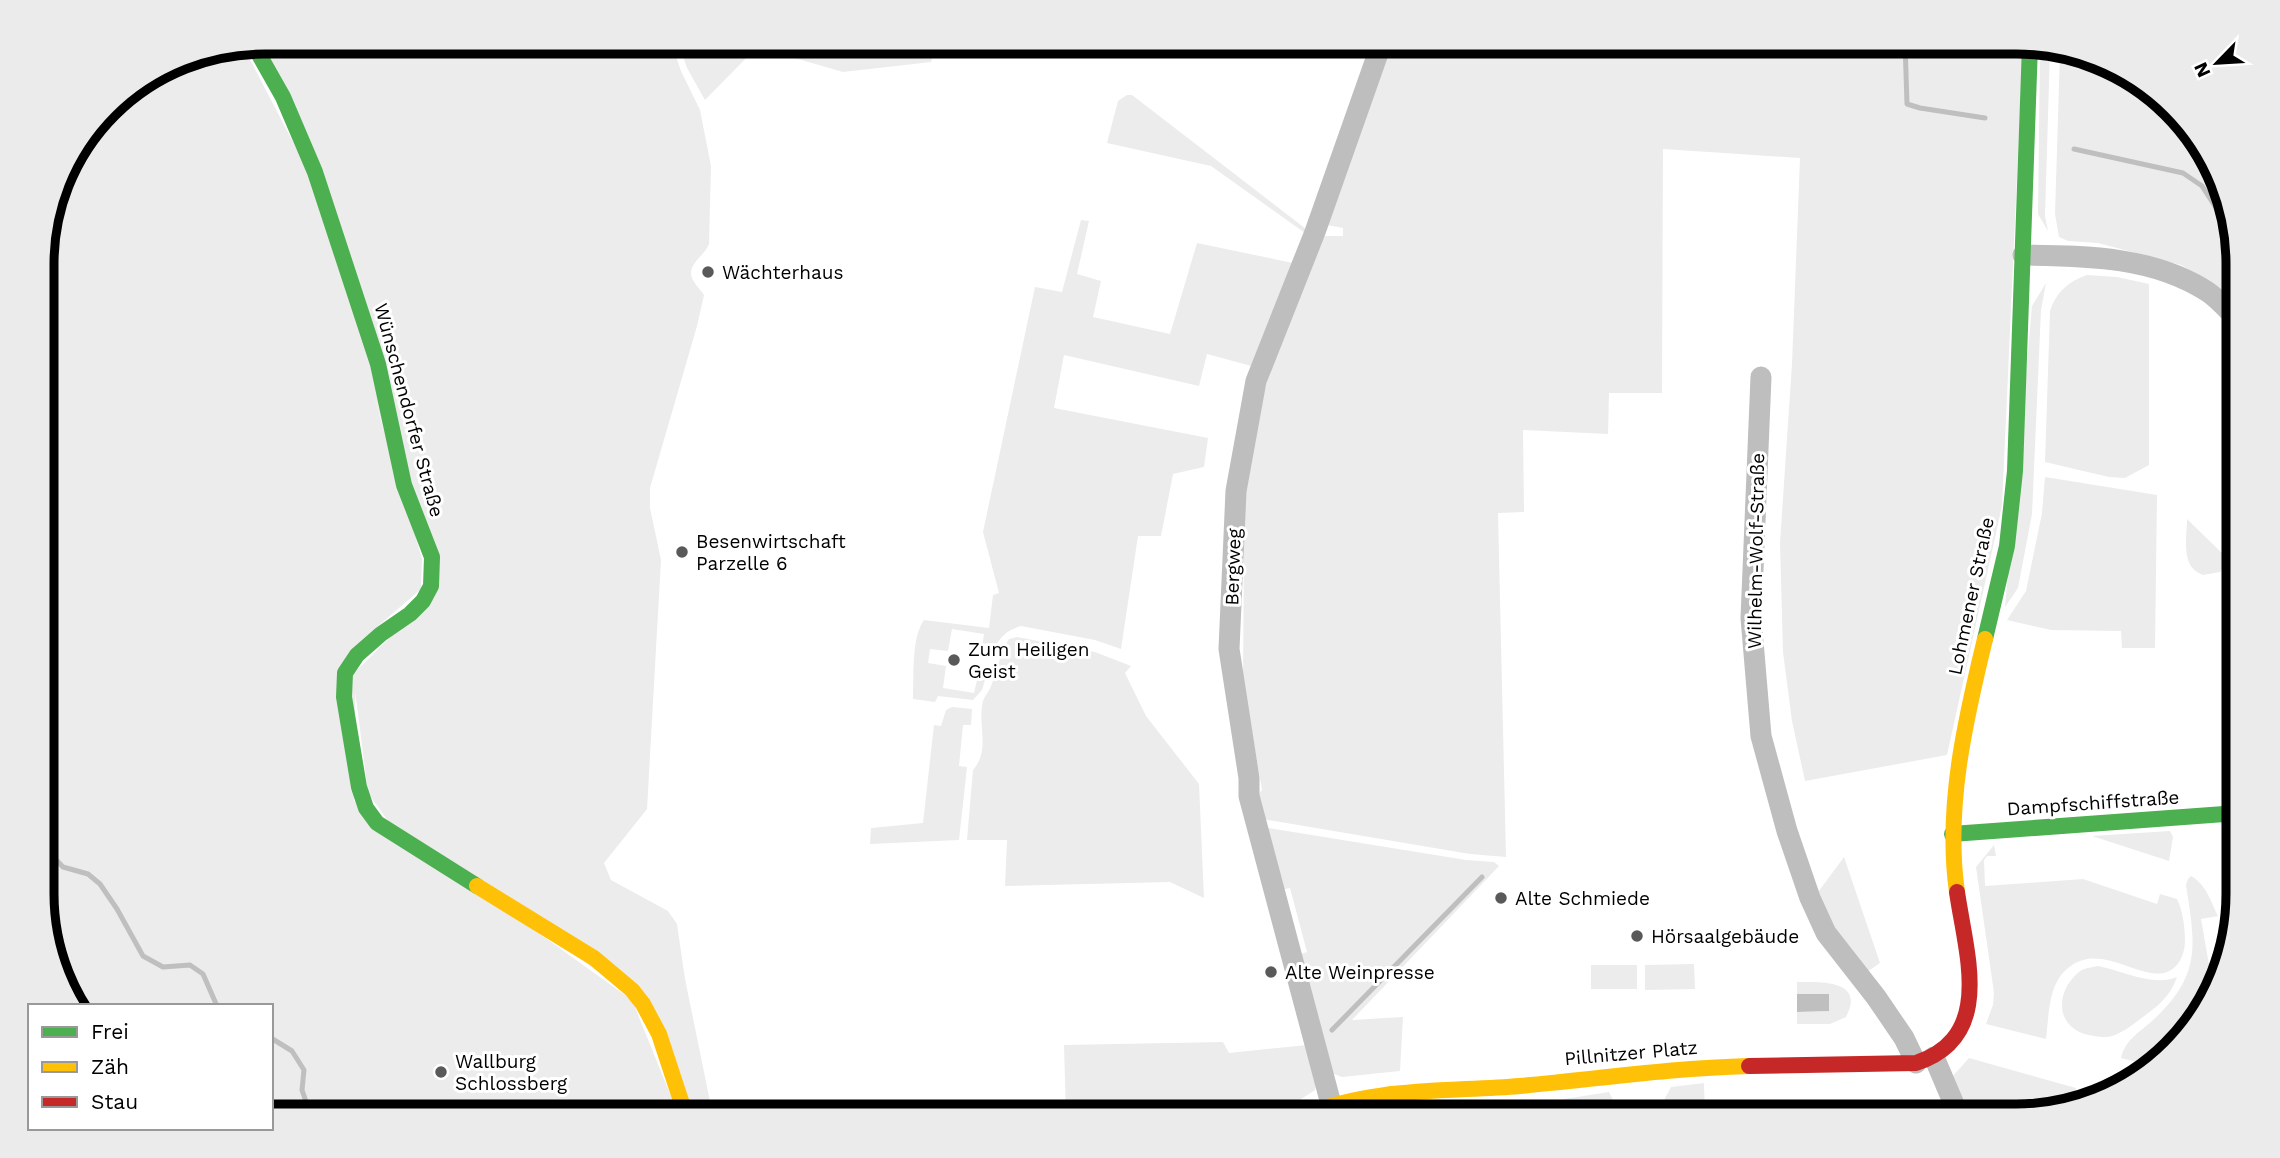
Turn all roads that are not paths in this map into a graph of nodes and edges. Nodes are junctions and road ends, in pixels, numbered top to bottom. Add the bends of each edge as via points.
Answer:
1 (1378, 54) edge
2 (259, 55) edge
3 (2030, 55) edge
4 (2023, 255) junction
5 (2226, 309) edge
6 (1761, 377) dead end
7 (2226, 814) edge
8 (1952, 834) junction
9 (1925, 1060) junction
10 (1334, 1103) edge
11 (1951, 1103) edge
12 (683, 1104) edge
13 (1331, 1104) edge

1 - 13 street, Bergweg via 1315,232 1255,381 1236,491 1229,649 1249,796
2 - 12 main road, Wünschendorfer Straße via 283,97 314,172 378,364 404,485 432,557 431,586 423,601 357,655 345,673 349,739 366,807 377,823 616,975 647,1013
3 - 4 main road, Lohmener Straße
4 - 5 street via 2101,257 2162,271 2208,292
4 - 8 main road, Lohmener Straße via 2007,546 1962,743
6 - 9 street, Wilhelm-Wolf-Straße via 1751,618 1761,736 1787,831 1826,933
7 - 8 main road, Dampfschiffstraße
8 - 9 main road, Lohmener Straße via 1970,1006 1962,1029 1949,1045
9 - 10 main road, Pillnitzer Platz via 1710,1067
9 - 11 street, Wilhelm-Wolf-Straße

